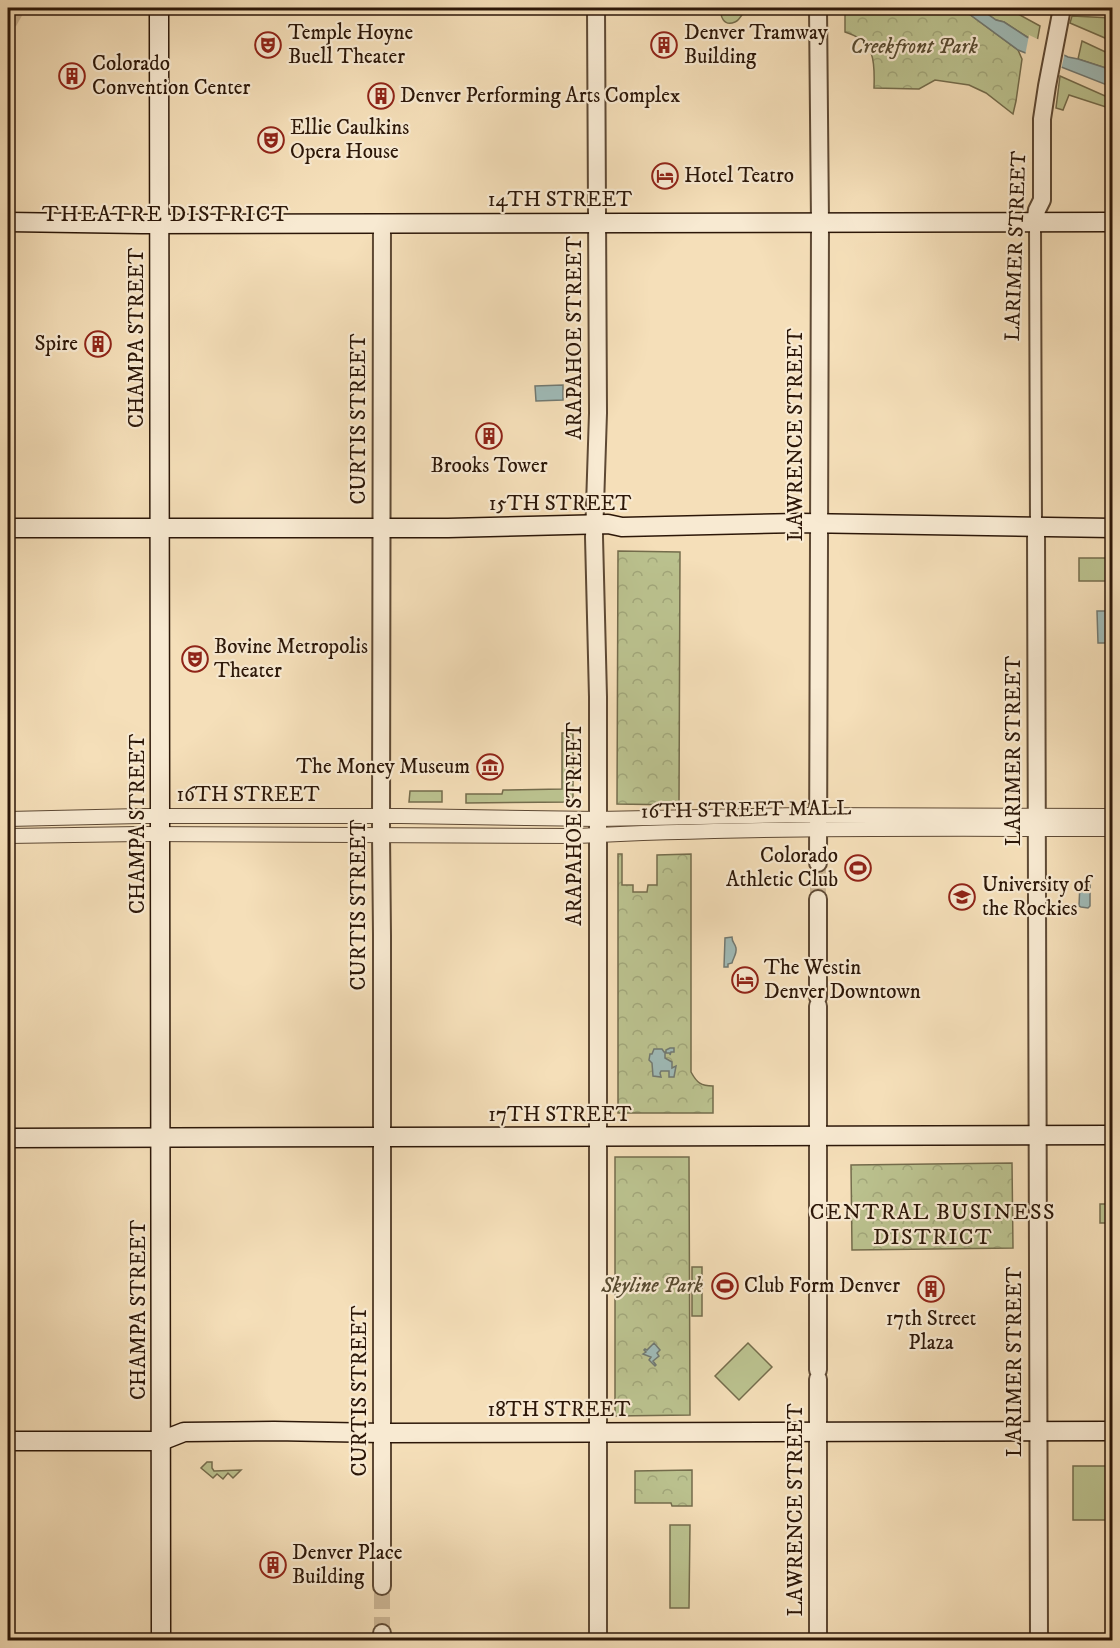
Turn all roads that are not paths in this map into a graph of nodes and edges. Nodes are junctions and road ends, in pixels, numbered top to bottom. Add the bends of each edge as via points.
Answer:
1 (159, 8) edge
2 (596, 8) edge
3 (818, 8) edge
4 (1061, 11) edge
5 (8, 222) edge
6 (1035, 222) junction
7 (1113, 222) edge
8 (159, 223) junction
9 (382, 223) junction
10 (598, 223) junction
11 (820, 223) junction
12 (819, 524) junction
13 (594, 525) junction
14 (1036, 527) junction
15 (8, 528) edge
16 (160, 528) junction
17 (382, 528) junction
18 (1113, 528) edge
19 (160, 816) junction
20 (381, 816) junction
21 (1113, 816) edge
22 (8, 819) edge
23 (818, 823) junction
24 (1037, 823) junction
25 (598, 827) junction
26 (1113, 829) edge
27 (160, 835) junction
28 (8, 836) edge
29 (381, 836) junction
30 (818, 863) tunnel mouth
31 (818, 899) tunnel mouth
32 (1038, 1135) junction
33 (1113, 1135) edge
34 (818, 1136) junction
35 (382, 1137) junction
36 (597, 1137) junction
37 (8, 1138) edge
38 (161, 1138) junction
39 (1113, 1431) edge
40 (598, 1432) junction
41 (818, 1432) junction
42 (1038, 1432) junction
43 (382, 1433) junction
44 (8, 1441) edge
45 (161, 1441) junction
46 (382, 1586) tunnel mouth
47 (161, 1641) edge
48 (598, 1641) edge
49 (818, 1641) edge
50 (1040, 1641) edge

1 - 8 main road, CHAMPA STREET
2 - 10 street, ARAPAHOE STREET
3 - 11 street, LAWRENCE STREET
4 - 6 street, LARIMER STREET via 1042,119 1042,200
5 - 8 main road, 14TH STREET
6 - 7 main road, 14TH STREET
6 - 11 main road, 14TH STREET
6 - 14 street, LARIMER STREET
8 - 9 main road, 14TH STREET
8 - 16 main road, CHAMPA STREET
9 - 10 main road, 14TH STREET
9 - 17 street, CURTIS STREET
10 - 11 main road, 14TH STREET
10 - 13 street, ARAPAHOE STREET
11 - 12 street, LAWRENCE STREET
12 - 13 main road, 15TH STREET
12 - 14 main road, 15TH STREET
12 - 23 street, LAWRENCE STREET
13 - 17 main road, 15TH STREET
13 - 25 street, ARAPAHOE STREET
14 - 18 main road, 15TH STREET
14 - 24 street, LARIMER STREET
15 - 16 main road, 15TH STREET
16 - 17 main road, 15TH STREET
16 - 19 main road, CHAMPA STREET
17 - 20 street, CURTIS STREET
19 - 20 street, 16TH STREET
19 - 22 street, 16TH STREET
19 - 27 main road, CHAMPA STREET
20 - 25 street, 16TH STREET MALL
20 - 29 street, CURTIS STREET
21 - 24 street, 16TH STREET MALL
23 - 24 street, 16TH STREET MALL
23 - 25 street, 16TH STREET MALL
23 - 30 street, LAWRENCE STREET
24 - 26 street, 16TH STREET MALL
24 - 32 street, LARIMER STREET
25 - 29 street, 16TH STREET MALL
25 - 36 street, ARAPAHOE STREET
27 - 28 street, 16TH STREET
27 - 29 street, 16TH STREET
27 - 38 main road, CHAMPA STREET
29 - 35 street, CURTIS STREET
31 - 34 street, LAWRENCE STREET
32 - 33 main road, 17TH STREET
32 - 34 main road, 17TH STREET
32 - 42 street, LARIMER STREET
34 - 36 main road, 17TH STREET
34 - 41 street, LAWRENCE STREET
35 - 36 main road, 17TH STREET
35 - 38 main road, 17TH STREET
35 - 43 street, CURTIS STREET
36 - 40 street, ARAPAHOE STREET
37 - 38 main road, 17TH STREET
38 - 45 main road, CHAMPA STREET
39 - 42 main road, 18TH STREET
40 - 41 main road, 18TH STREET
40 - 43 main road, 18TH STREET
40 - 48 street, ARAPAHOE STREET
41 - 42 main road, 18TH STREET
41 - 49 street, LAWRENCE STREET
42 - 50 street, LARIMER STREET
43 - 45 main road, 18TH STREET via 184,1432
43 - 46 street, CURTIS STREET
44 - 45 main road, 18TH STREET
45 - 47 main road, CHAMPA STREET

